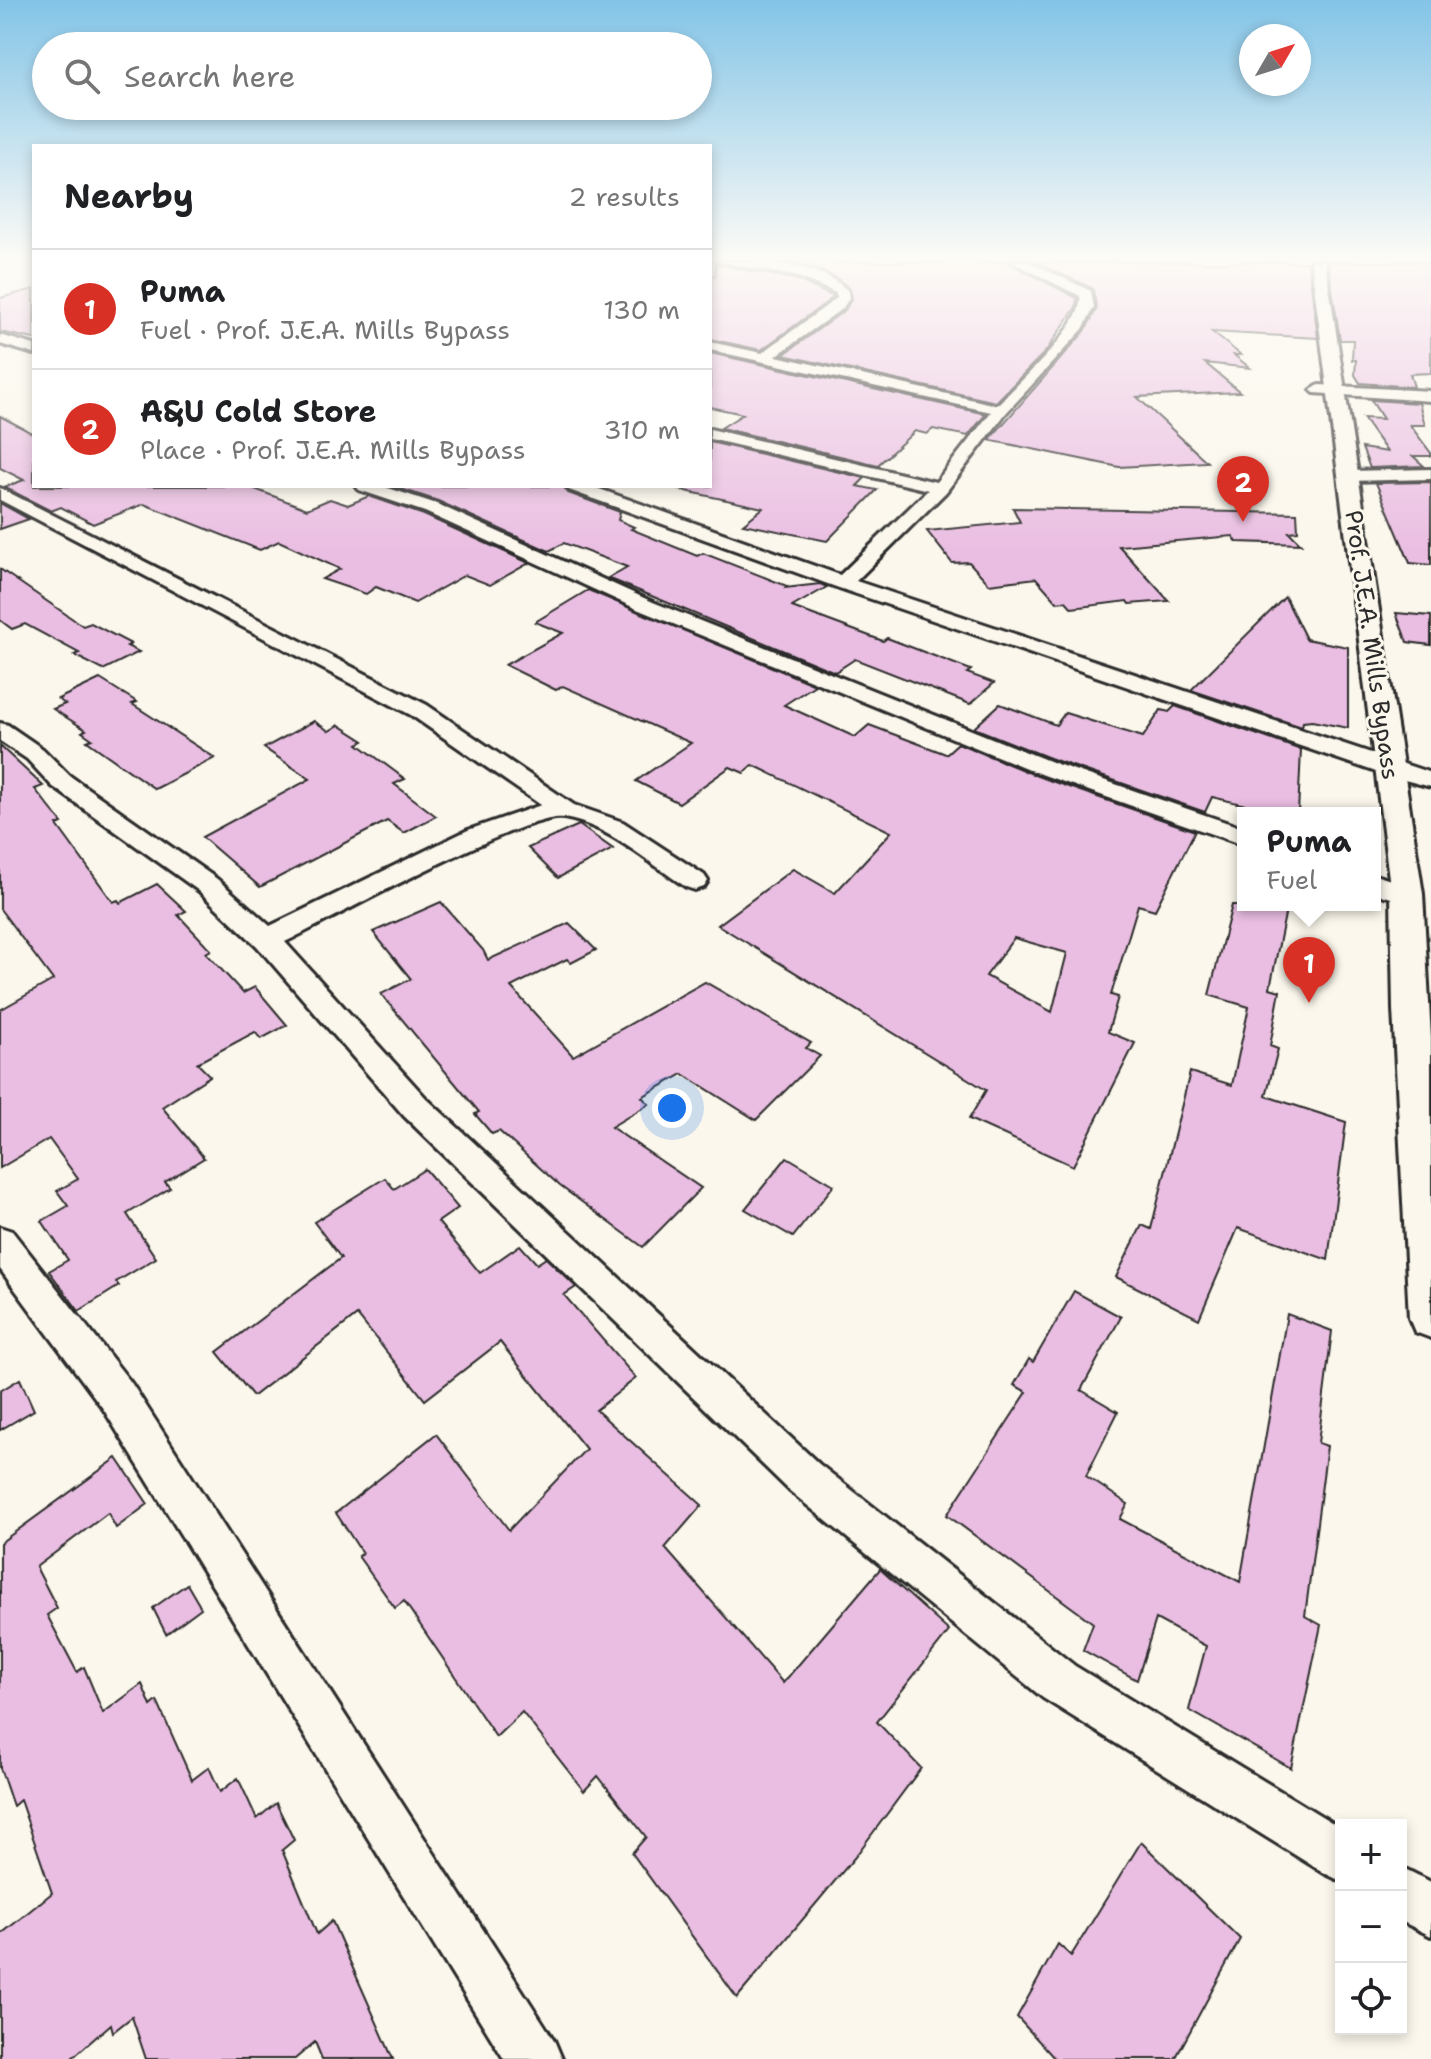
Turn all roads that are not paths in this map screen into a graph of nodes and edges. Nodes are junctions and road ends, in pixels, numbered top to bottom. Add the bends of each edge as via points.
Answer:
1 (766, 357) edge
2 (1050, 357) edge
3 (1325, 357) edge
4 (1328, 390) junction
5 (1431, 396) edge
6 (1001, 410) junction
7 (712, 434) edge
8 (1431, 474) edge
9 (1349, 476) junction
10 (371, 488) edge
11 (581, 488) edge
12 (940, 488) junction
13 (0, 493) edge
14 (843, 583) junction
15 (0, 730) edge
16 (1390, 769) junction
17 (1431, 780) edge
18 (565, 810) junction
19 (1237, 835) edge
20 (695, 881) dead end
21 (1381, 886) edge
22 (1407, 894) junction
23 (267, 939) junction
24 (1421, 1013) edge
25 (0, 1242) edge
26 (1431, 1318) edge
27 (1335, 1852) edge
28 (1407, 1896) edge
29 (1431, 1911) edge
30 (535, 2059) edge

1 - 6 street
2 - 6 street
3 - 4 street, Prof. J.E.A. Mills Bypass
4 - 5 street
4 - 9 street, Prof. J.E.A. Mills Bypass
6 - 12 street
7 - 12 street
8 - 9 street
9 - 16 street, Prof. J.E.A. Mills Bypass
10 - 19 street via 431,508 646,606 1046,768
11 - 14 street
12 - 14 street
13 - 18 street via 419,710
14 - 16 street
15 - 23 street via 35,754 61,781 208,885
16 - 17 street
16 - 22 street, Prof. J.E.A. Mills Bypass
18 - 20 street via 614,828
18 - 23 street via 536,813 477,836
21 - 22 street
22 - 24 street, Prof. J.E.A. Mills Bypass
23 - 27 street via 415,1107 805,1478 1059,1682
24 - 26 street, Prof. J.E.A. Mills Bypass
25 - 30 street via 118,1397
28 - 29 street

